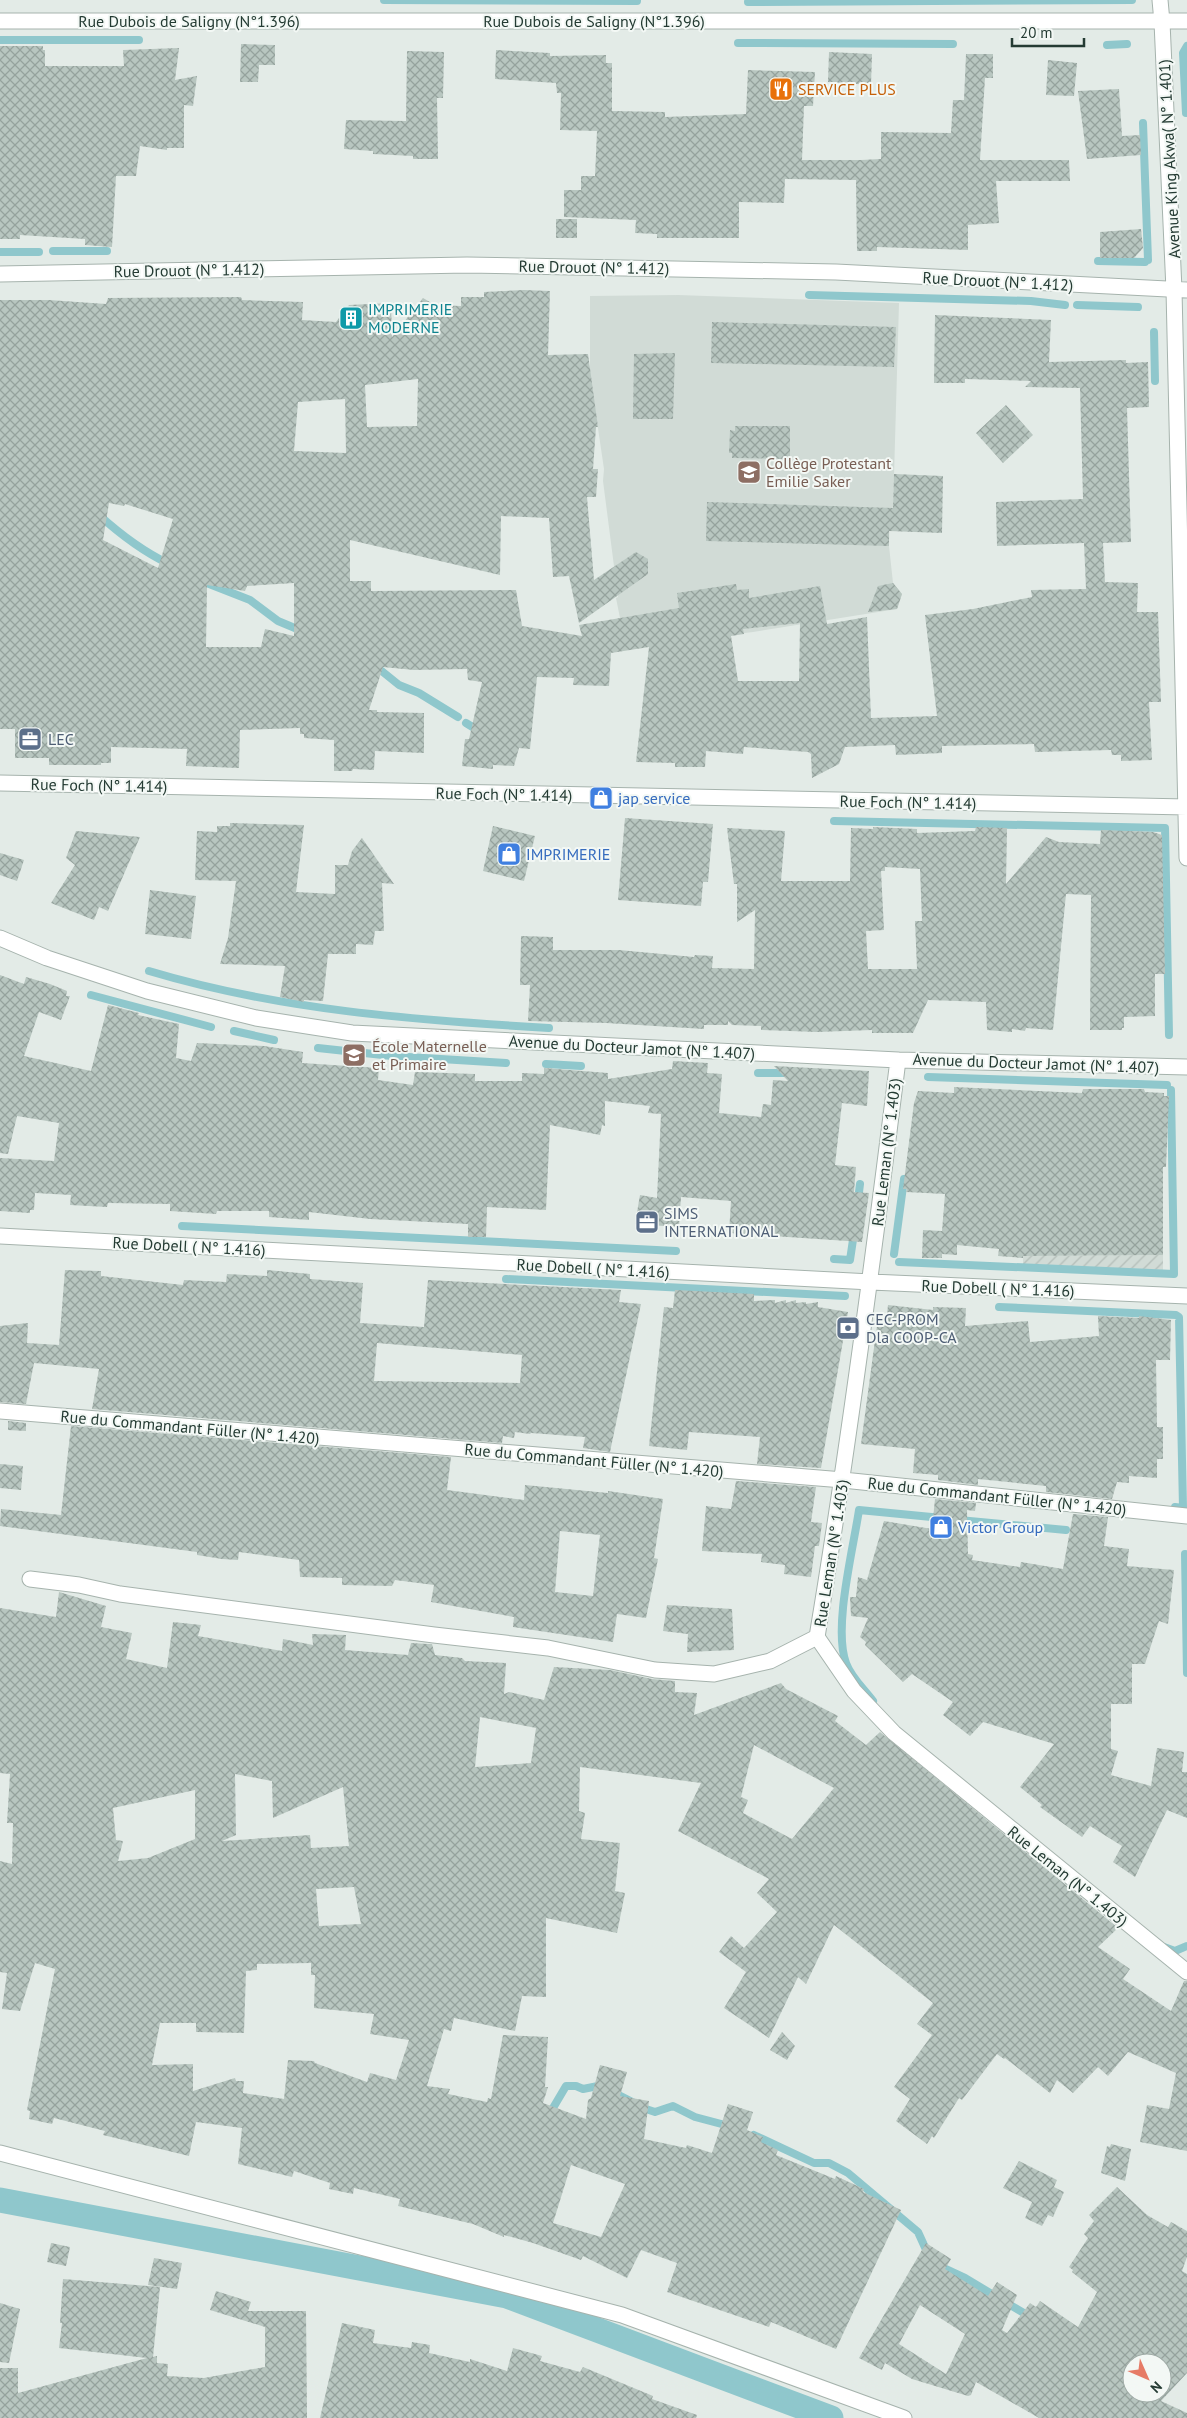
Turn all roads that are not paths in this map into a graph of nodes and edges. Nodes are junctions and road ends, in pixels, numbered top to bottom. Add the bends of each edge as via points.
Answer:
1 (1160, 0) edge
2 (0, 21) edge
3 (1187, 21) edge
4 (1162, 22) junction
5 (0, 274) edge
6 (1181, 290) edge
7 (0, 783) edge
8 (1186, 807) edge
9 (1187, 858) edge
10 (0, 938) edge
11 (898, 1060) junction
12 (1187, 1068) edge
13 (0, 1236) edge
14 (871, 1282) junction
15 (1187, 1296) edge
16 (0, 1411) edge
17 (843, 1480) junction
18 (1187, 1516) edge
19 (30, 1580) dead end
20 (816, 1637) junction
21 (1187, 1972) edge
22 (0, 2153) edge
23 (904, 2418) edge

1 - 4 street, Avenue King Akwa( N° 1.401)
2 - 4 street, Rue Dubois de Saligny (N°1.396)
3 - 4 street, Rue Dubois de Saligny (N°1.396)
4 - 6 street, Avenue King Akwa( N° 1.401)
5 - 6 street, Rue Drouot (N° 1.412) via 477,265 836,272
6 - 8 street, Avenue King Akwa( N° 1.401)
7 - 8 street, Rue Foch (N° 1.414)
8 - 9 street, Avenue King Akwa( N° 1.401)
10 - 11 street, Avenue du Docteur Jamot (N° 1.407) via 47,958 147,991 256,1018 352,1033
11 - 12 street, Avenue du Docteur Jamot (N° 1.407)
11 - 14 street, Rue Leman (N° 1.403)
13 - 14 street, Rue Dobell ( N° 1.416)
14 - 15 street, Rue Dobell ( N° 1.416)
14 - 17 street, Rue Leman (N° 1.403)
16 - 17 street, Rue du Commandant Füller (N° 1.420)
17 - 18 street, Rue du Commandant Füller (N° 1.420)
17 - 20 street, Rue Leman (N° 1.403)
19 - 20 street via 548,1648 655,1670 714,1674 770,1661
20 - 21 street, Rue Leman (N° 1.403) via 854,1691 894,1733
22 - 23 street via 622,2315

